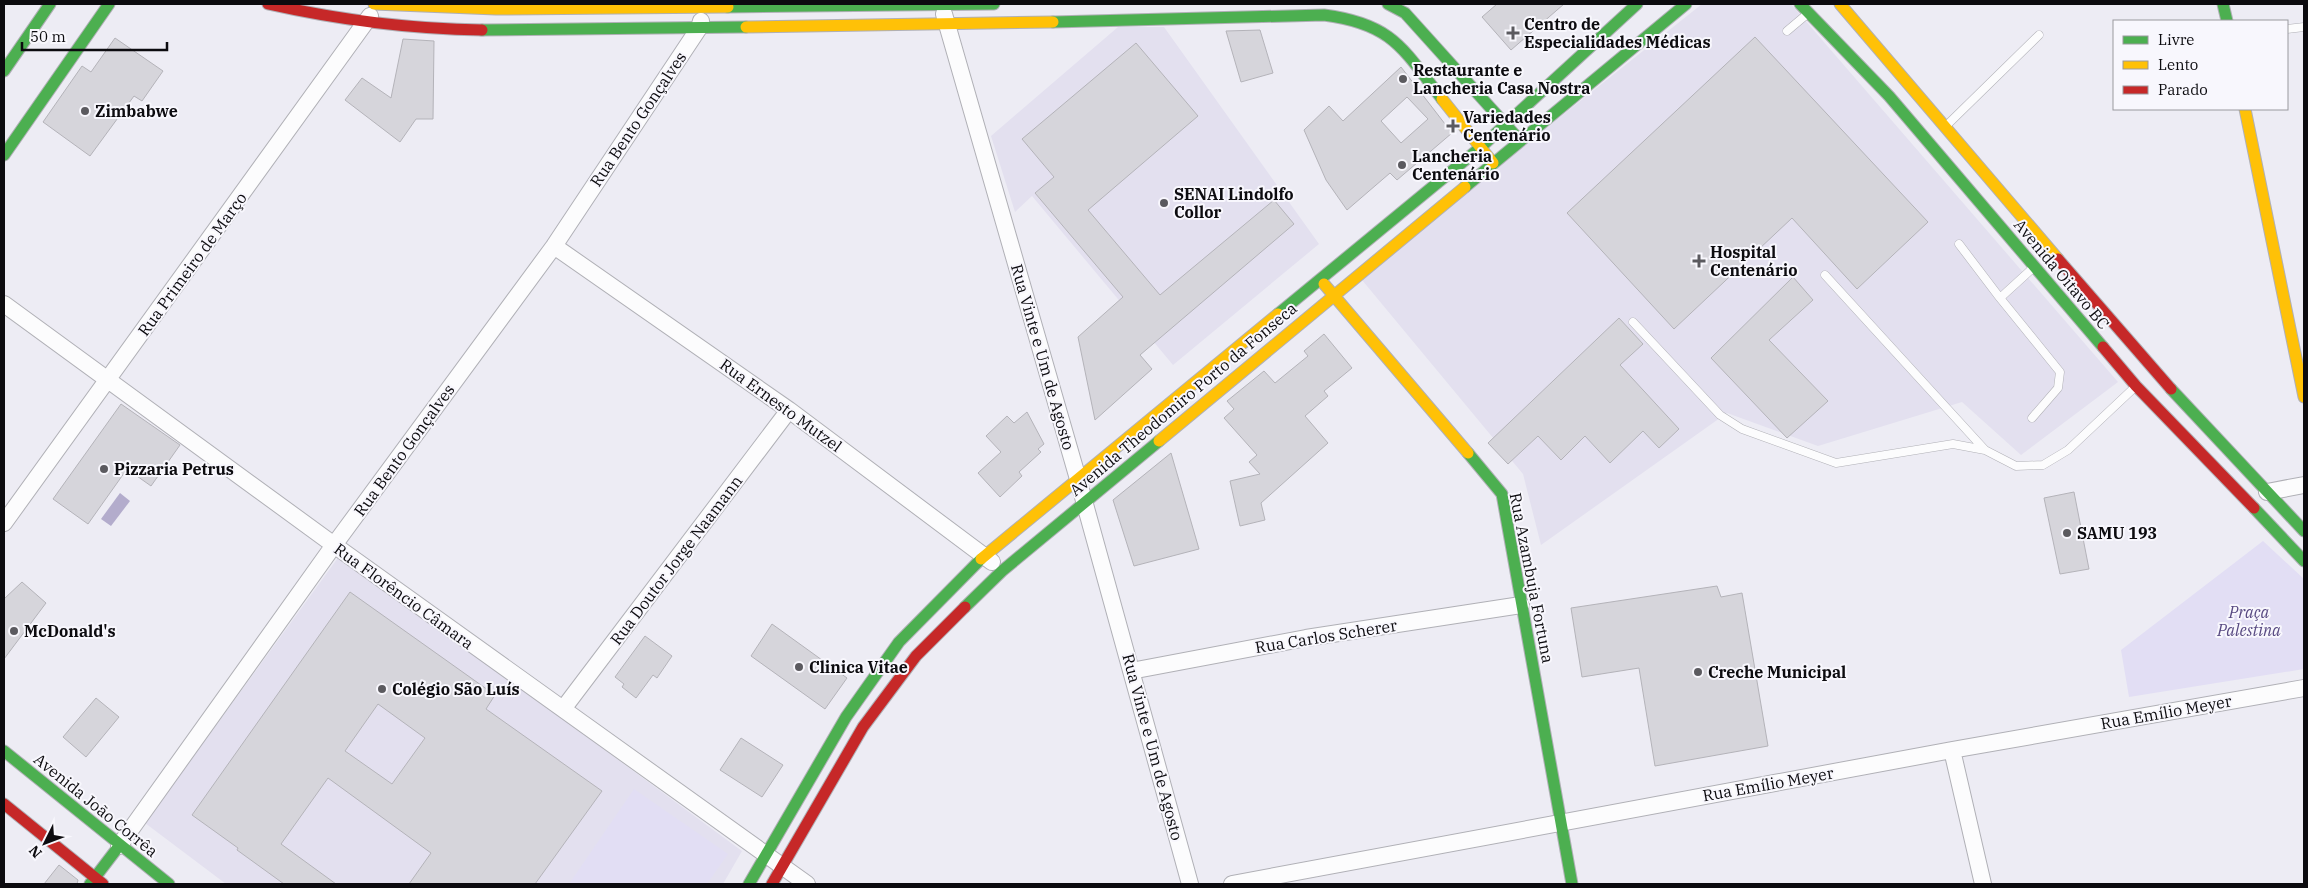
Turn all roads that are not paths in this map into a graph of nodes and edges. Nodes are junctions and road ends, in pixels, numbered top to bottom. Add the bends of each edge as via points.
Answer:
1 (50, 4) edge
2 (109, 4) edge
3 (268, 4) edge
4 (377, 4) edge
5 (994, 4) edge
6 (1173, 4) edge
7 (1388, 4) edge
8 (1637, 4) edge
9 (1686, 4) edge
10 (1800, 4) edge
11 (1840, 4) edge
12 (2223, 4) edge
13 (941, 5) junction
14 (705, 6) edge
15 (537, 8) junction
16 (1809, 13) junction
17 (1173, 19) junction
18 (2227, 20) edge
19 (366, 23) junction
20 (948, 24) junction
21 (2304, 27) edge
22 (699, 28) junction
23 (539, 29) junction
24 (2288, 30) edge
25 (1787, 31) dead end
26 (1625, 35) junction
27 (2039, 35) dead end
28 (4, 71) edge
29 (2245, 110) edge
30 (1506, 124) junction
31 (1937, 134) junction
32 (1520, 141) junction
33 (1481, 147) junction
34 (4, 154) edge
35 (1493, 163) junction
36 (1959, 244) dead end
37 (554, 246) junction
38 (2043, 259) junction
39 (1825, 275) dead end
40 (1321, 281) junction
41 (1334, 295) junction
42 (2000, 298) junction
43 (4, 304) edge
44 (1633, 322) dead end
45 (2145, 379) junction
46 (108, 382) junction
47 (2304, 397) edge
48 (1183, 407) junction
49 (789, 410) junction
50 (2032, 418) dead end
51 (2216, 437) junction
52 (1985, 450) junction
53 (2200, 453) junction
54 (1078, 479) junction
55 (2304, 485) edge
56 (2267, 492) junction
57 (1085, 502) junction
58 (4, 523) edge
59 (2304, 531) edge
60 (334, 545) junction
61 (985, 555) junction
62 (2304, 561) edge
63 (1002, 572) junction
64 (1521, 605) junction
65 (1131, 671) junction
66 (2304, 688) edge
67 (563, 709) junction
68 (846, 717) junction
69 (864, 727) junction
70 (1952, 750) junction
71 (4, 751) edge
72 (4, 761) edge
73 (22, 766) junction
74 (4, 804) edge
75 (1561, 822) junction
76 (119, 846) junction
77 (766, 855) junction
78 (783, 865) junction
79 (96, 882) edge
80 (169, 884) edge
81 (749, 884) edge
82 (772, 884) edge
83 (806, 884) edge
84 (1190, 884) edge
85 (1232, 884) edge
86 (1572, 884) edge
87 (1983, 884) edge

1 - 28 street
2 - 34 street
3 - 19 street
4 - 15 street
4 - 19 street, Rua Primeiro de Março
5 - 13 street
6 - 17 street
7 - 30 street via 1405,13
8 - 26 street, Avenida Theodomiro Porto da Fonseca
9 - 26 street, Avenida Theodomiro Porto da Fonseca
10 - 16 street, Avenida Oitavo BC
11 - 31 street, Avenida Oitavo BC
12 - 18 street
13 - 14 street
13 - 20 street, Rua Vinte e Um de Agosto
14 - 15 street
14 - 22 street, Rua Bento Gonçalves
15 - 23 street
16 - 25 lane
16 - 31 street, Avenida Oitavo BC via 1889,96
17 - 20 street
17 - 33 street via 1324,15 1353,19 1378,28 1398,43
19 - 23 street
19 - 46 street, Rua Primeiro de Março
20 - 22 street
20 - 54 street, Rua Vinte e Um de Agosto
21 - 24 lane
22 - 23 street
22 - 37 street, Rua Bento Gonçalves
26 - 30 street, Avenida Theodomiro Porto da Fonseca
26 - 32 street, Avenida Theodomiro Porto da Fonseca
27 - 31 lane
29 - 47 street
30 - 32 street
30 - 33 street, Avenida Theodomiro Porto da Fonseca
31 - 38 street, Avenida Oitavo BC
31 - 38 street, Avenida Oitavo BC
32 - 35 street, Avenida Theodomiro Porto da Fonseca
33 - 35 street
33 - 40 street, Avenida Theodomiro Porto da Fonseca
35 - 41 street, Avenida Theodomiro Porto da Fonseca
36 - 42 lane
37 - 49 street, Rua Ernesto Mutzel
37 - 60 street, Rua Bento Gonçalves
38 - 42 lane
38 - 45 street, Avenida Oitavo BC
38 - 45 street, Avenida Oitavo BC
39 - 52 lane
40 - 41 street, Rua Azambuja Fortuna
40 - 48 street, Avenida Theodomiro Porto da Fonseca
41 - 48 street, Avenida Theodomiro Porto da Fonseca
41 - 64 street, Rua Azambuja Fortuna via 1502,494
42 - 50 lane via 2060,372 2058,388
43 - 46 street, Rua Florêncio Câmara
44 - 52 lane via 1720,415 1742,429 1836,463 1953,444
45 - 51 street, Avenida Oitavo BC
45 - 52 lane via 2068,450 2043,464 2016,466
45 - 53 street, Avenida Oitavo BC
46 - 58 street, Rua Primeiro de Março
46 - 60 street, Rua Florêncio Câmara
48 - 54 street, Avenida Theodomiro Porto da Fonseca
48 - 57 street, Avenida Theodomiro Porto da Fonseca
49 - 61 street, Rua Ernesto Mutzel
49 - 67 street, Rua Doutor Jorge Naamann
51 - 53 street
51 - 56 street, Avenida Oitavo BC
53 - 62 street, Avenida Oitavo BC
54 - 57 street, Rua Vinte e Um de Agosto
54 - 61 street, Avenida Theodomiro Porto da Fonseca
55 - 56 street
56 - 59 street, Avenida Oitavo BC
57 - 63 street, Avenida Theodomiro Porto da Fonseca
57 - 65 street, Rua Vinte e Um de Agosto
60 - 67 street, Rua Florêncio Câmara
60 - 76 street, Rua Bento Gonçalves
61 - 63 street, Rua Ernesto Mutzel
61 - 68 street, Avenida Theodomiro Porto da Fonseca via 899,642
63 - 69 street, Avenida Theodomiro Porto da Fonseca via 916,656
64 - 65 street, Rua Carlos Scherer via 1306,638
64 - 75 street, Rua Azambuja Fortuna
65 - 84 street, Rua Vinte e Um de Agosto
66 - 70 street, Rua Emílio Meyer
67 - 77 street, Rua Florêncio Câmara
68 - 69 street
68 - 77 street, Avenida Theodomiro Porto da Fonseca
69 - 78 street, Avenida Theodomiro Porto da Fonseca
70 - 75 street, Rua Emílio Meyer
70 - 87 street
71 - 73 street, Avenida João Corrêa
72 - 73 street
73 - 76 street, Avenida João Corrêa
74 - 79 street
75 - 85 street, Rua Emílio Meyer
75 - 86 street, Rua Azambuja Fortuna
76 - 79 street, Rua Bento Gonçalves
76 - 80 street, Avenida João Corrêa
77 - 78 street, Rua Florêncio Câmara
77 - 81 street, Avenida Theodomiro Porto da Fonseca
78 - 82 street, Avenida Theodomiro Porto da Fonseca
78 - 83 street, Rua Florêncio Câmara

